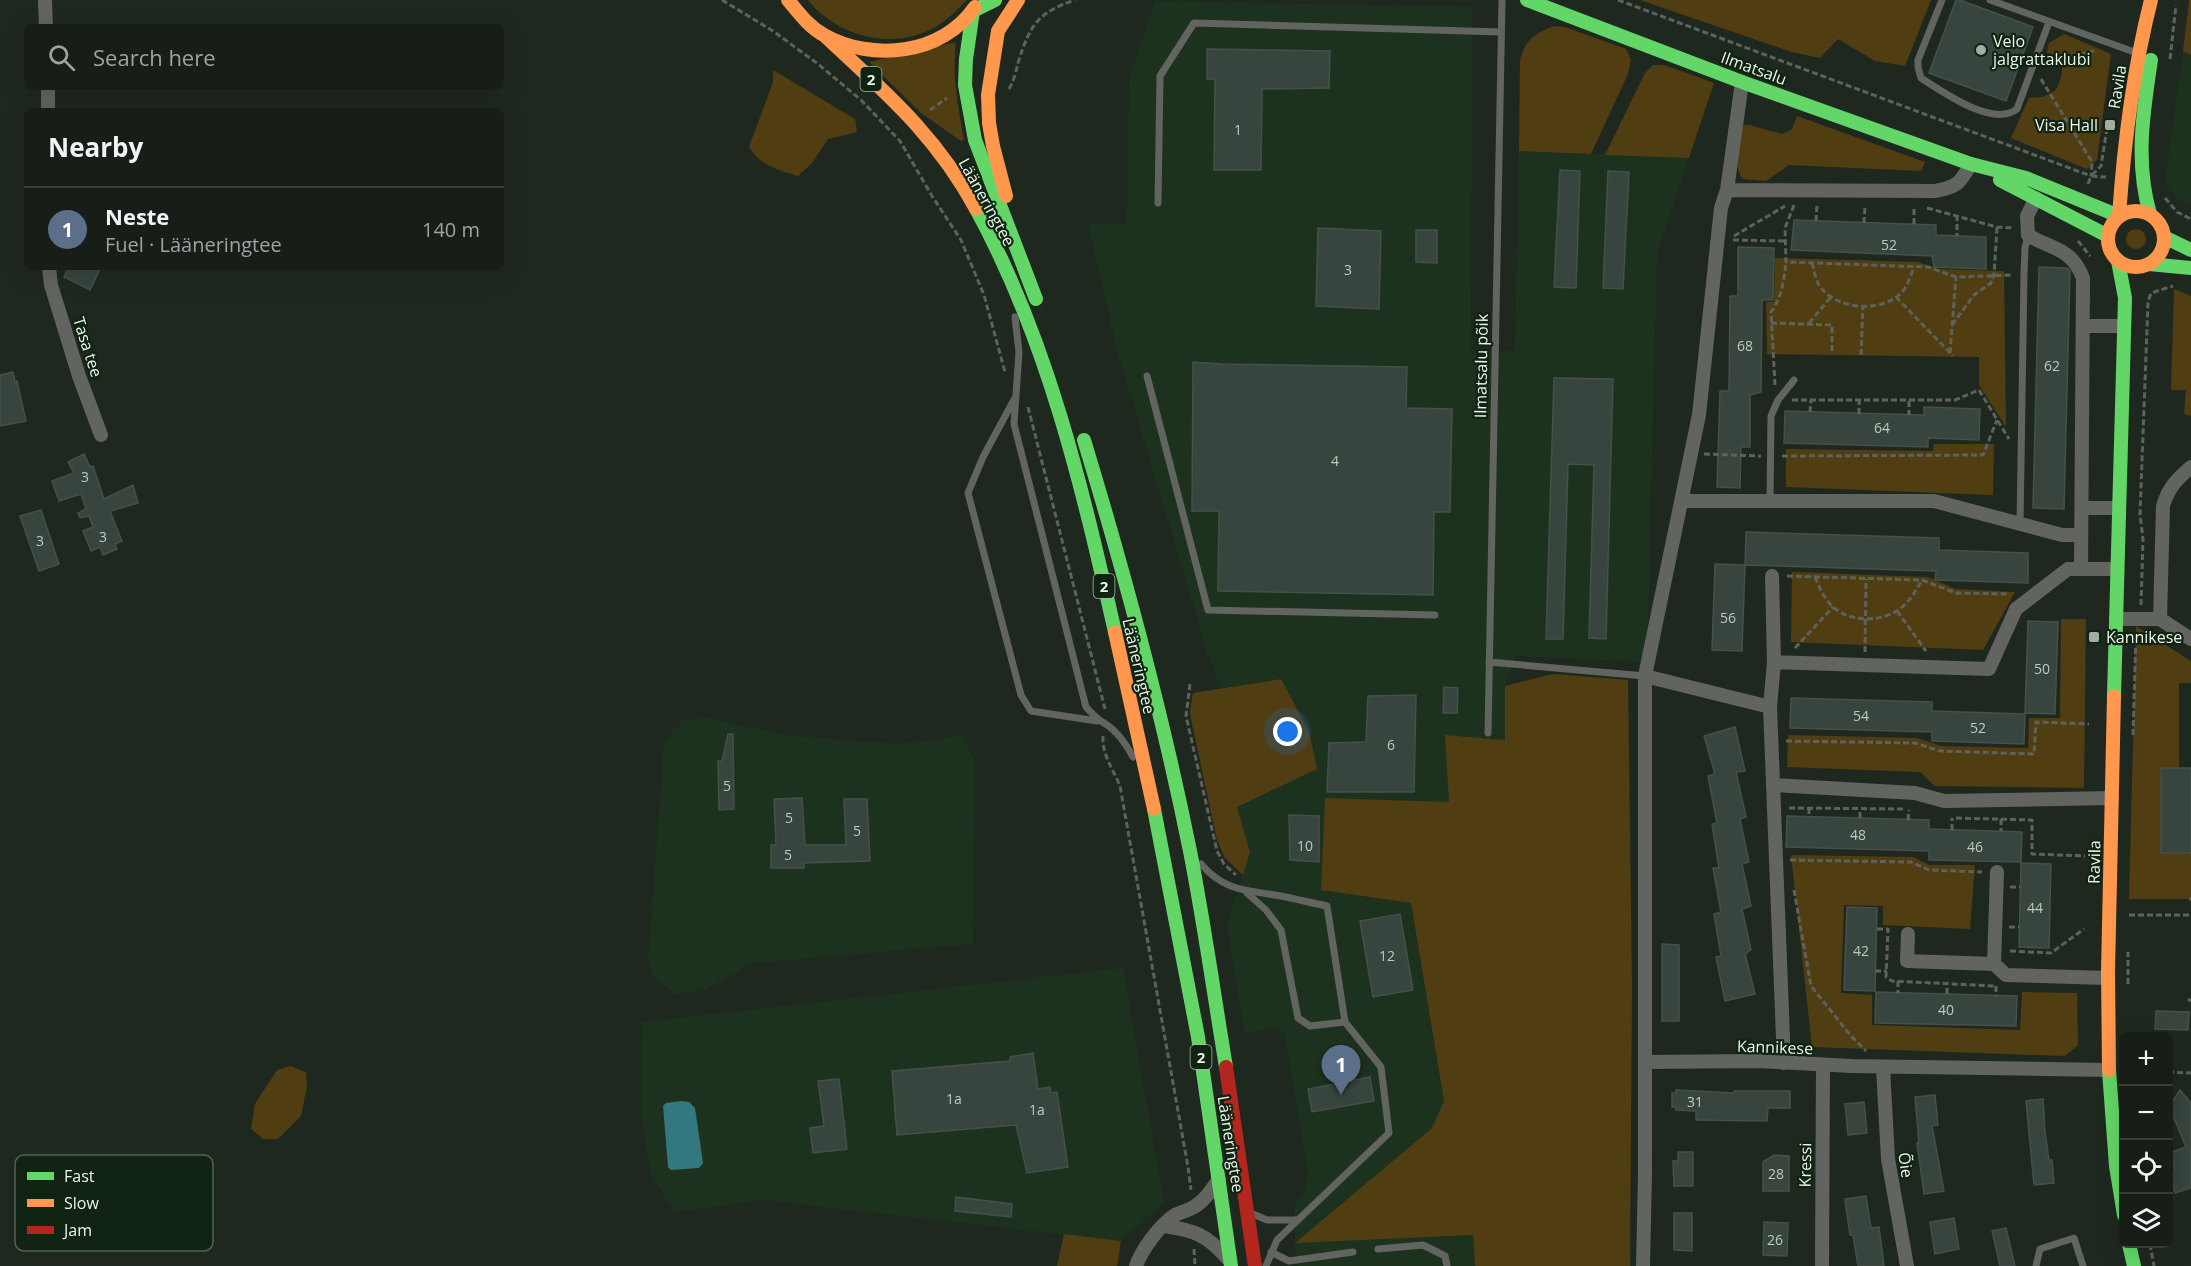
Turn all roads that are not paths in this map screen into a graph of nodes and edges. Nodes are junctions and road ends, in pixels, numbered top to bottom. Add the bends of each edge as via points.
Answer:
1 (45, 0) edge
2 (995, 0) edge
3 (1018, 0) edge
4 (1502, 0) edge
5 (1527, 0) edge
6 (1942, 0) edge
7 (1990, 0) edge
8 (2151, 0) edge
9 (2157, 0) edge
10 (788, 1) edge
11 (976, 6) edge
12 (2049, 22) junction
13 (46, 24) edge
14 (1501, 32) junction
15 (826, 37) junction
16 (2145, 56) junction
17 (1742, 82) junction
18 (48, 90) edge
19 (48, 108) edge
20 (1971, 164) junction
21 (1727, 190) junction
22 (2036, 198) junction
23 (1158, 203) dead end
24 (2150, 214) junction
25 (2119, 216) junction
26 (2028, 236) junction
27 (2108, 236) junction
28 (2164, 237) junction
29 (2191, 250) edge
30 (997, 251) junction
31 (2118, 261) junction
32 (2145, 265) junction
33 (2191, 268) edge
34 (49, 270) edge
35 (2126, 298) junction
36 (2083, 326) junction
37 (2124, 326) junction
38 (1147, 376) dead end
39 (1794, 380) dead end
40 (1016, 392) junction
41 (1079, 422) dead end
42 (101, 435) dead end
43 (2191, 467) edge
44 (1682, 501) junction
45 (1770, 501) junction
46 (2082, 508) junction
47 (2118, 508) junction
48 (2020, 524) junction
49 (2081, 535) junction
50 (2081, 569) junction
51 (2117, 569) junction
52 (1772, 576) road end
53 (1435, 615) dead end
54 (2116, 619) junction
55 (2160, 619) junction
56 (2191, 639) edge
57 (1489, 662) junction
58 (1778, 662) junction
59 (1645, 676) junction
60 (1770, 706) junction
61 (1100, 722) junction
62 (1488, 733) dead end
63 (1773, 785) junction
64 (1149, 786) junction
65 (2112, 798) junction
66 (1190, 851) junction
67 (1997, 872) road end
68 (1249, 892) junction
69 (1908, 934) dead end
70 (1994, 958) junction
71 (2107, 978) junction
72 (1345, 1022) junction
73 (1645, 1062) junction
74 (1784, 1063) junction
75 (1823, 1065) junction
76 (1882, 1067) junction
77 (2108, 1070) junction
78 (1223, 1182) junction
79 (2121, 1194) edge
80 (1244, 1209) junction
81 (1297, 1220) junction
82 (1164, 1226) junction
83 (2130, 1248) edge
84 (1378, 1249) dead end
85 (1271, 1252) junction
86 (1353, 1252) dead end
87 (1231, 1264) edge
88 (1136, 1266) edge
89 (1255, 1266) edge
90 (1266, 1266) edge
91 (1447, 1266) edge
92 (1642, 1266) edge
93 (1821, 1266) edge
94 (1907, 1266) edge
95 (2036, 1266) edge
96 (2083, 1266) edge
97 (2134, 1266) edge

1 - 13 street
2 - 11 main road
3 - 11 main road, Lääneringtee via 998,31 988,94 989,123 1040,311 970,119 966,58
4 - 14 lane, Ilmatsalu põik
5 - 17 main road, Ilmatsalu
6 - 12 lane via 1918,60 1921,78 1949,97 2001,116 2017,110
7 - 12 lane
8 - 16 main road, Ravila
9 - 16 main road, Ravila
10 - 15 main road
11 - 15 main road via 949,33 920,47 888,52 856,49
12 - 16 lane
14 - 23 lane via 1194,24 1160,76
14 - 57 lane, Ilmatsalu põik
15 - 30 main road, Lääneringtee / 2 via 916,122 960,179
16 - 24 main road, Ravila via 2139,158 2141,185
16 - 25 main road, Ravila via 2124,148
17 - 20 main road, Ilmatsalu
17 - 21 street
18 - 19 street
20 - 21 street via 1953,188 1935,191
20 - 22 main road, Ilmatsalu
20 - 25 main road, Ilmatsalu via 2026,178
21 - 44 street via 1721,208 1699,416
22 - 26 street via 2027,216
22 - 27 main road, Ilmatsalu
24 - 25 main road via 2134,211
24 - 28 main road
25 - 27 main road
26 - 36 street via 2060,249 2078,265 2083,278
26 - 48 lane
27 - 31 main road
28 - 29 main road
28 - 32 main road via 2160,252
30 - 40 lane via 1016,321
30 - 64 main road, Lääneringtee / 2 via 1019,298 1048,379 1082,493
31 - 32 main road via 2133,267
31 - 35 main road, Ravila
32 - 33 main road
32 - 35 main road, Ravila
34 - 42 street, Tasa tee via 79,375
35 - 37 main road, Ravila
36 - 37 street
36 - 46 street
37 - 47 main road, Ravila
38 - 53 lane via 1208,610
39 - 45 lane via 1777,401 1771,416
40 - 61 lane via 1014,424 1086,707
40 - 61 lane via 968,493 1021,695 1031,711
41 - 66 main road, Lääneringtee / 2 via 1151,681
43 - 55 street via 2167,491 2163,506
44 - 45 street
44 - 59 street
45 - 48 street via 1934,501
46 - 47 street
46 - 49 street
47 - 51 main road, Ravila
48 - 49 street via 2062,535
49 - 50 street
50 - 51 street
50 - 58 street via 2068,569 2016,609 1989,669
51 - 54 main road, Ravila
52 - 58 street
54 - 55 street
54 - 65 main road, Ravila
55 - 56 street
57 - 59 lane
57 - 62 lane, Ilmatsalu põik
58 - 60 street
59 - 60 street
59 - 73 street
60 - 63 street
61 - 64 lane via 1132,754
63 - 65 street via 1915,793 1944,801
63 - 74 street
64 - 78 main road, Lääneringtee / 2
65 - 71 main road, Ravila
66 - 68 lane via 1222,884
66 - 80 main road, Lääneringtee / 2
67 - 70 street
68 - 72 lane via 1281,930 1298,1018 1310,1026
68 - 72 lane via 1327,906
69 - 70 street via 1907,961
70 - 71 street via 2006,975
71 - 77 main road, Ravila
72 - 81 lane via 1381,1068 1389,1133
73 - 74 street, Kannikese
73 - 92 street
74 - 75 street, Kannikese
75 - 76 street, Kannikese
75 - 93 street, Kressi
76 - 77 street, Kannikese
76 - 94 street, Õie via 1888,1159
77 - 79 main road, Ravila
78 - 82 street
78 - 87 main road, Lääneringtee / 2
80 - 81 lane via 1267,1220
80 - 89 main road, Lääneringtee / 2
81 - 85 lane
82 - 87 street via 1194,1231 1214,1242
82 - 88 street via 1150,1240
83 - 97 main road
84 - 91 lane via 1423,1245 1445,1256
85 - 86 lane via 1289,1261
85 - 90 lane
95 - 96 lane via 2040,1249 2074,1238

